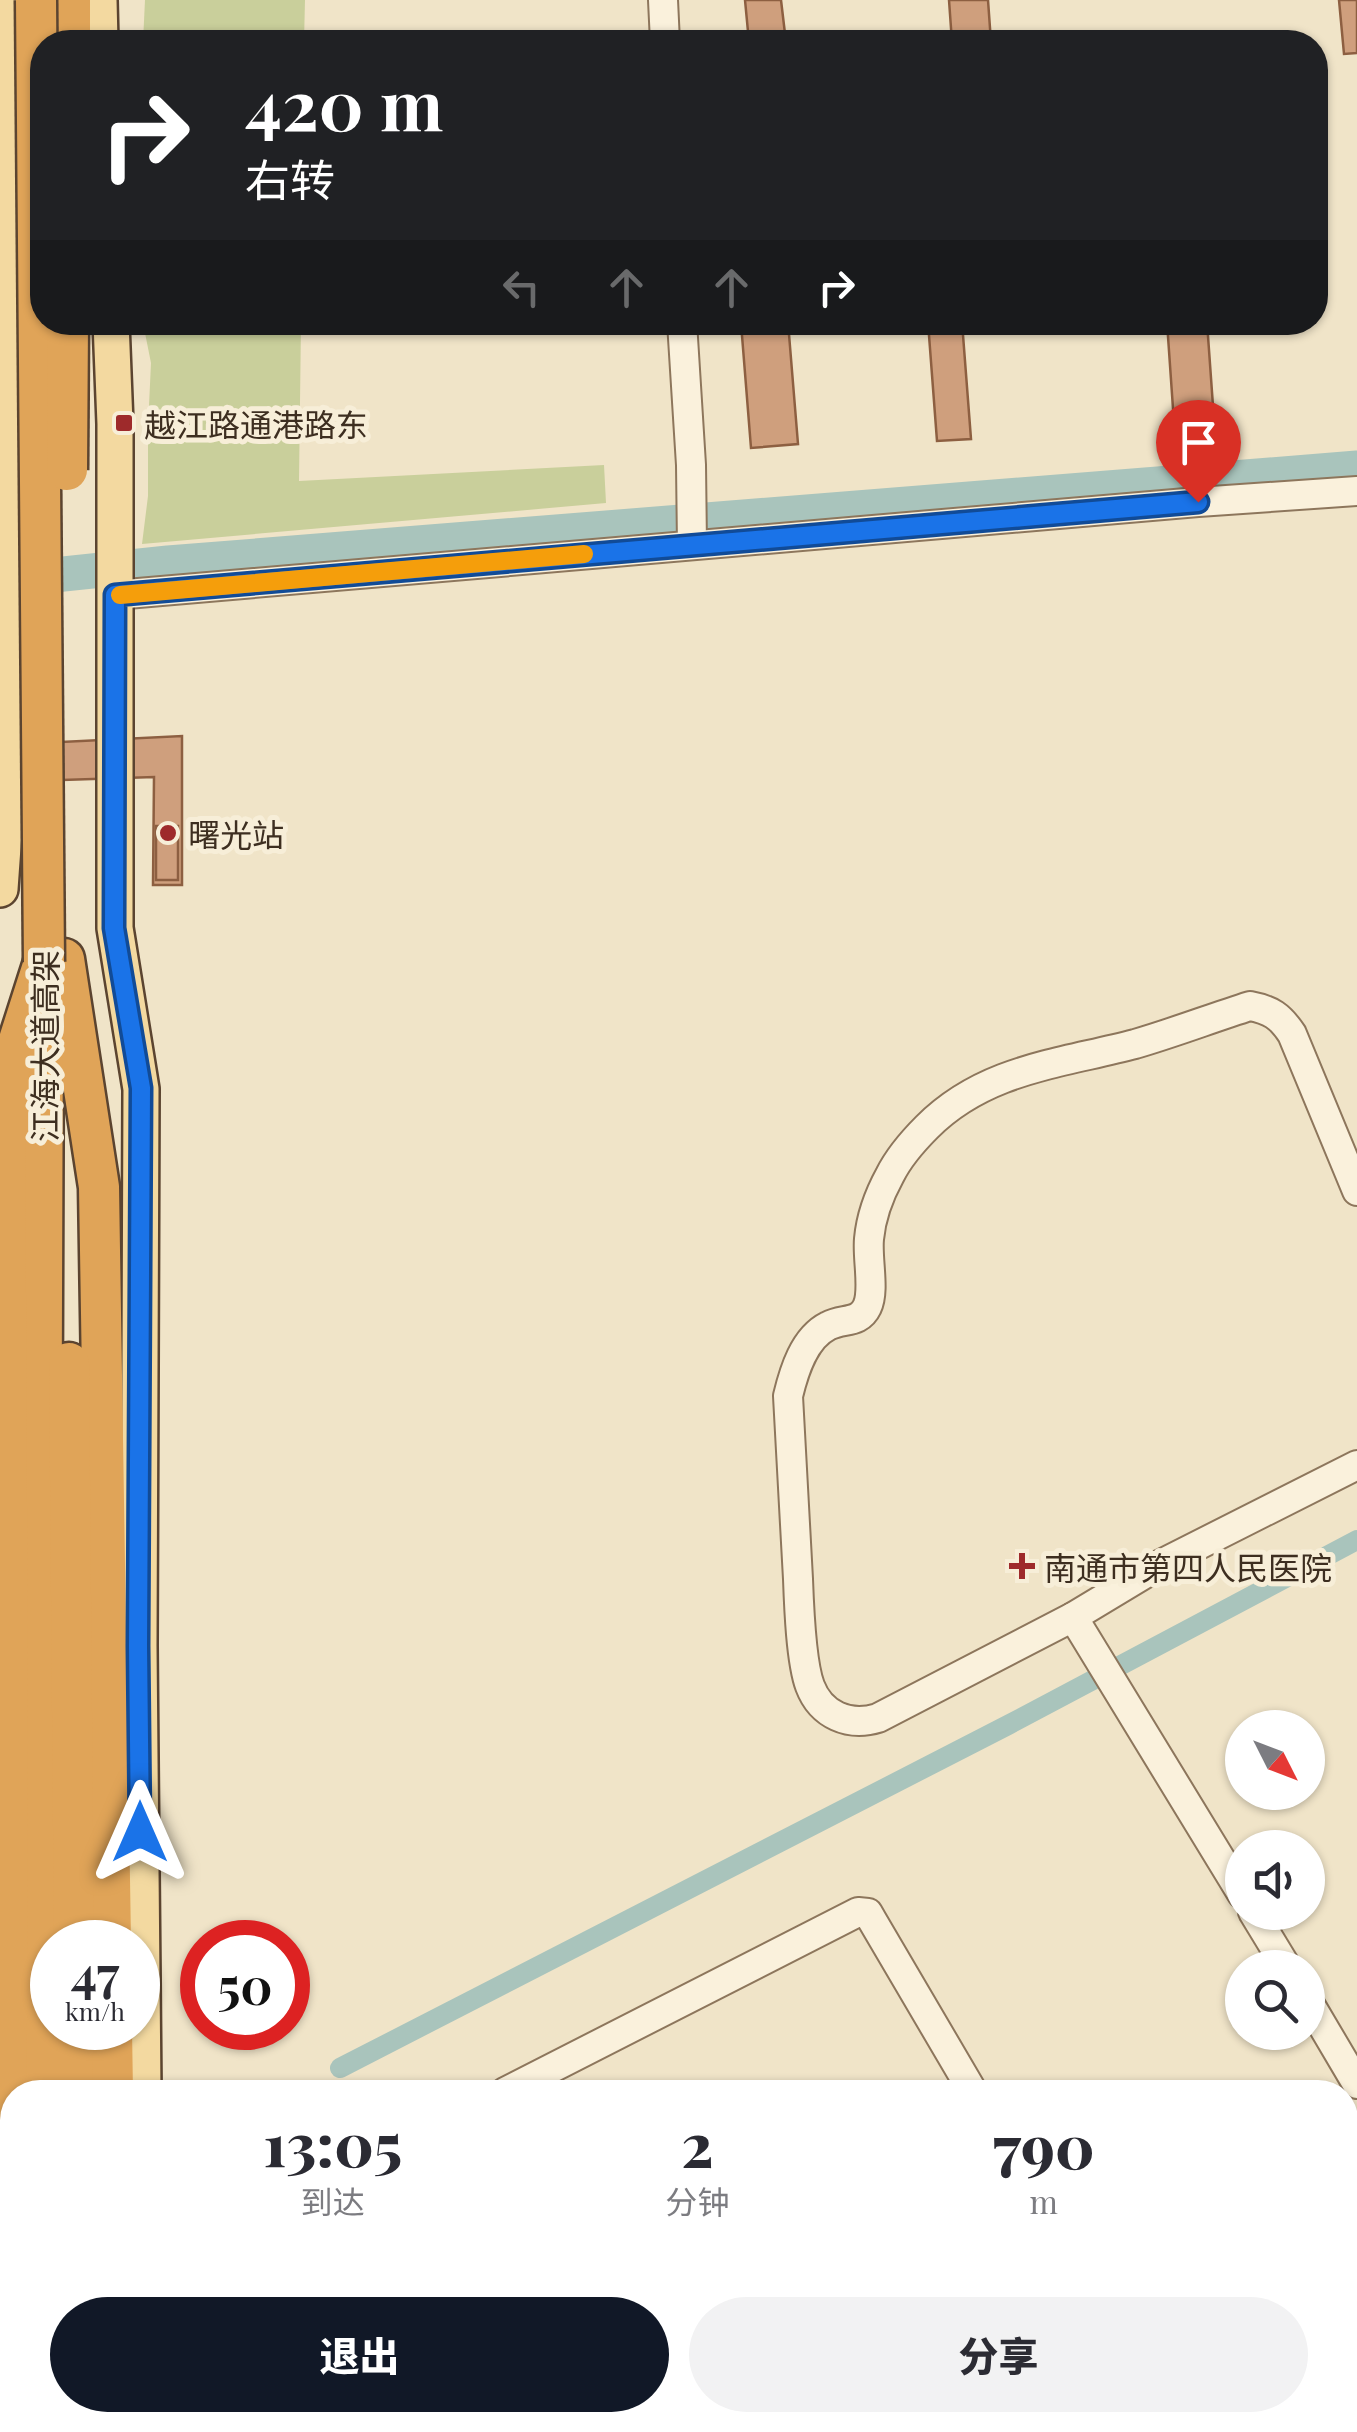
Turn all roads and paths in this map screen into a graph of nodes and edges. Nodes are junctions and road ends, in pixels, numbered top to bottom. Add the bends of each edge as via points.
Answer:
1 (1, 0) edge
2 (36, 0) edge
3 (70, 0) edge
4 (98, 0) edge
5 (663, 0) edge
6 (37, 30) edge
7 (70, 30) edge
8 (99, 30) edge
9 (665, 30) edge
10 (42, 335) edge
11 (68, 335) edge
12 (112, 335) edge
13 (683, 335) edge
14 (1357, 492) edge
15 (692, 545) junction
16 (115, 595) junction
17 (8, 665) edge
18 (0, 889) edge
19 (54, 960) junction
20 (1357, 1191) edge
21 (1357, 1465) edge
22 (1072, 1616) junction
23 (1225, 1866) edge
24 (74, 1920) edge
25 (111, 1920) edge
26 (1325, 2030) edge
27 (75, 2050) edge
28 (112, 2050) edge
29 (6, 2080) edge
30 (46, 2080) edge
31 (75, 2080) edge
32 (113, 2080) edge
33 (143, 2080) edge
34 (529, 2080) edge
35 (966, 2080) edge
36 (1355, 2080) edge

1 - 17 main road via 16,404 15,610
2 - 6 highway, 江海大道高架, bridge
3 - 7 highway
4 - 8 main road
5 - 9 street
10 - 19 highway, 江海大道高架, bridge
11 - 19 highway, 江海大道高架, bridge
12 - 16 main road
13 - 15 street
14 - 15 street
15 - 16 street
16 - 33 main road via 114,928 141,1088
17 - 18 main road
19 - 24 highway, 江海大道高架
19 - 25 highway via 99,1187
19 - 29 highway via 5,1084
19 - 30 highway, 江海大道高架 via 41,1606
20 - 22 street via 1292,1034 1281,1017 1250,1006 994,1081 938,1115 890,1172 869,1240 866,1310 816,1334 788,1396 810,1687 832,1714 864,1722
21 - 22 street
22 - 23 street
26 - 36 street
27 - 31 highway
28 - 32 highway
34 - 35 street via 858,1912 868,1913

